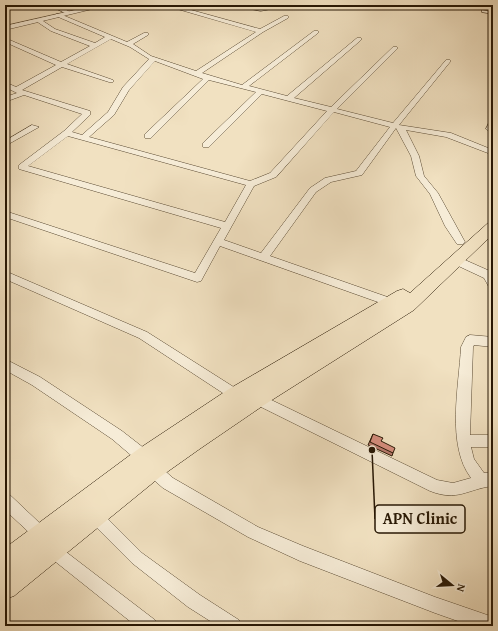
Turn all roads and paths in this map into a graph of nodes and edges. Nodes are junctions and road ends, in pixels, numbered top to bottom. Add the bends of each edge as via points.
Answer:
1 (52, 5) edge
2 (106, 5) edge
3 (167, 5) edge
4 (234, 5) edge
5 (288, 5) edge
6 (483, 11) dead end
7 (69, 13) junction
8 (493, 13) edge
9 (58, 15) junction
10 (286, 17) dead end
11 (38, 20) junction
12 (6, 27) edge
13 (261, 31) junction
14 (316, 32) dead end
15 (146, 34) dead end
16 (110, 37) junction
17 (359, 39) dead end
18 (5, 40) edge
19 (128, 44) junction
20 (94, 45) junction
21 (395, 48) dead end
22 (154, 58) junction
23 (448, 61) dead end
24 (60, 64) junction
25 (196, 74) junction
26 (208, 78) junction
27 (111, 81) dead end
28 (5, 84) edge
29 (242, 88) junction
30 (20, 91) junction
31 (260, 92) junction
32 (288, 99) junction
33 (5, 100) edge
34 (332, 110) junction
35 (87, 113) junction
36 (104, 119) junction
37 (493, 123) edge
38 (397, 126) junction
39 (35, 127) dead end
40 (493, 132) edge
41 (67, 133) junction
42 (148, 136) dead end
43 (84, 137) junction
44 (5, 144) edge
45 (206, 145) dead end
46 (493, 153) edge
47 (251, 184) junction
48 (493, 213) edge
49 (5, 214) edge
50 (227, 226) junction
51 (493, 226) edge
52 (218, 242) junction
53 (458, 251) junction
54 (263, 258) junction
55 (5, 275) edge
56 (491, 278) edge
57 (392, 303) junction
58 (493, 342) edge
59 (5, 364) edge
60 (236, 395) junction
61 (257, 399) junction
62 (464, 441) junction
63 (493, 441) edge
64 (148, 464) junction
65 (487, 479) edge
66 (5, 500) edge
67 (95, 516) junction
68 (46, 542) junction
69 (5, 562) edge
70 (5, 587) edge
71 (493, 625) edge
72 (150, 626) edge
73 (233, 626) edge

1 - 7 street
2 - 7 street
3 - 13 street
4 - 5 street via 261,9
6 - 8 lane
7 - 9 street
9 - 11 street
9 - 16 street
10 - 13 street
11 - 12 street
11 - 20 street via 53,30
13 - 25 street
14 - 29 street
15 - 19 street
16 - 19 street
16 - 20 street
17 - 32 street
18 - 24 street
19 - 22 street
20 - 24 street
21 - 34 street
22 - 25 street
22 - 36 street via 126,89 111,113
23 - 38 street
24 - 27 street
24 - 30 street
25 - 26 street
26 - 29 street
26 - 42 street
28 - 30 street
29 - 31 street
30 - 33 street
30 - 35 street
31 - 32 street
31 - 45 street
32 - 34 street
34 - 38 street
34 - 47 street via 273,174
35 - 36 street
35 - 41 street
36 - 43 street
37 - 40 street via 490,128
38 - 46 street via 448,135
38 - 53 street via 415,156 420,176 434,192 450,226
38 - 54 street via 360,173 328,180 313,190
39 - 44 street
41 - 43 street
41 - 50 street via 22,167
43 - 47 street
47 - 50 street
48 - 53 main road
49 - 52 street via 197,278
50 - 52 street
51 - 53 main road
52 - 54 street
53 - 56 street
53 - 57 main road
53 - 61 main road via 408,305
54 - 57 street
55 - 60 street via 143,335
57 - 60 main road
58 - 62 street via 474,339 468,342
59 - 64 street via 36,381 117,435
60 - 64 main road
61 - 64 main road
61 - 65 street via 435,486 459,490
62 - 63 street
62 - 65 street via 472,470
64 - 67 main road
64 - 68 main road
64 - 71 street via 168,483 260,535 300,554
66 - 68 street
67 - 68 main road
67 - 73 street via 136,558
68 - 69 main road
68 - 70 main road
68 - 72 street

